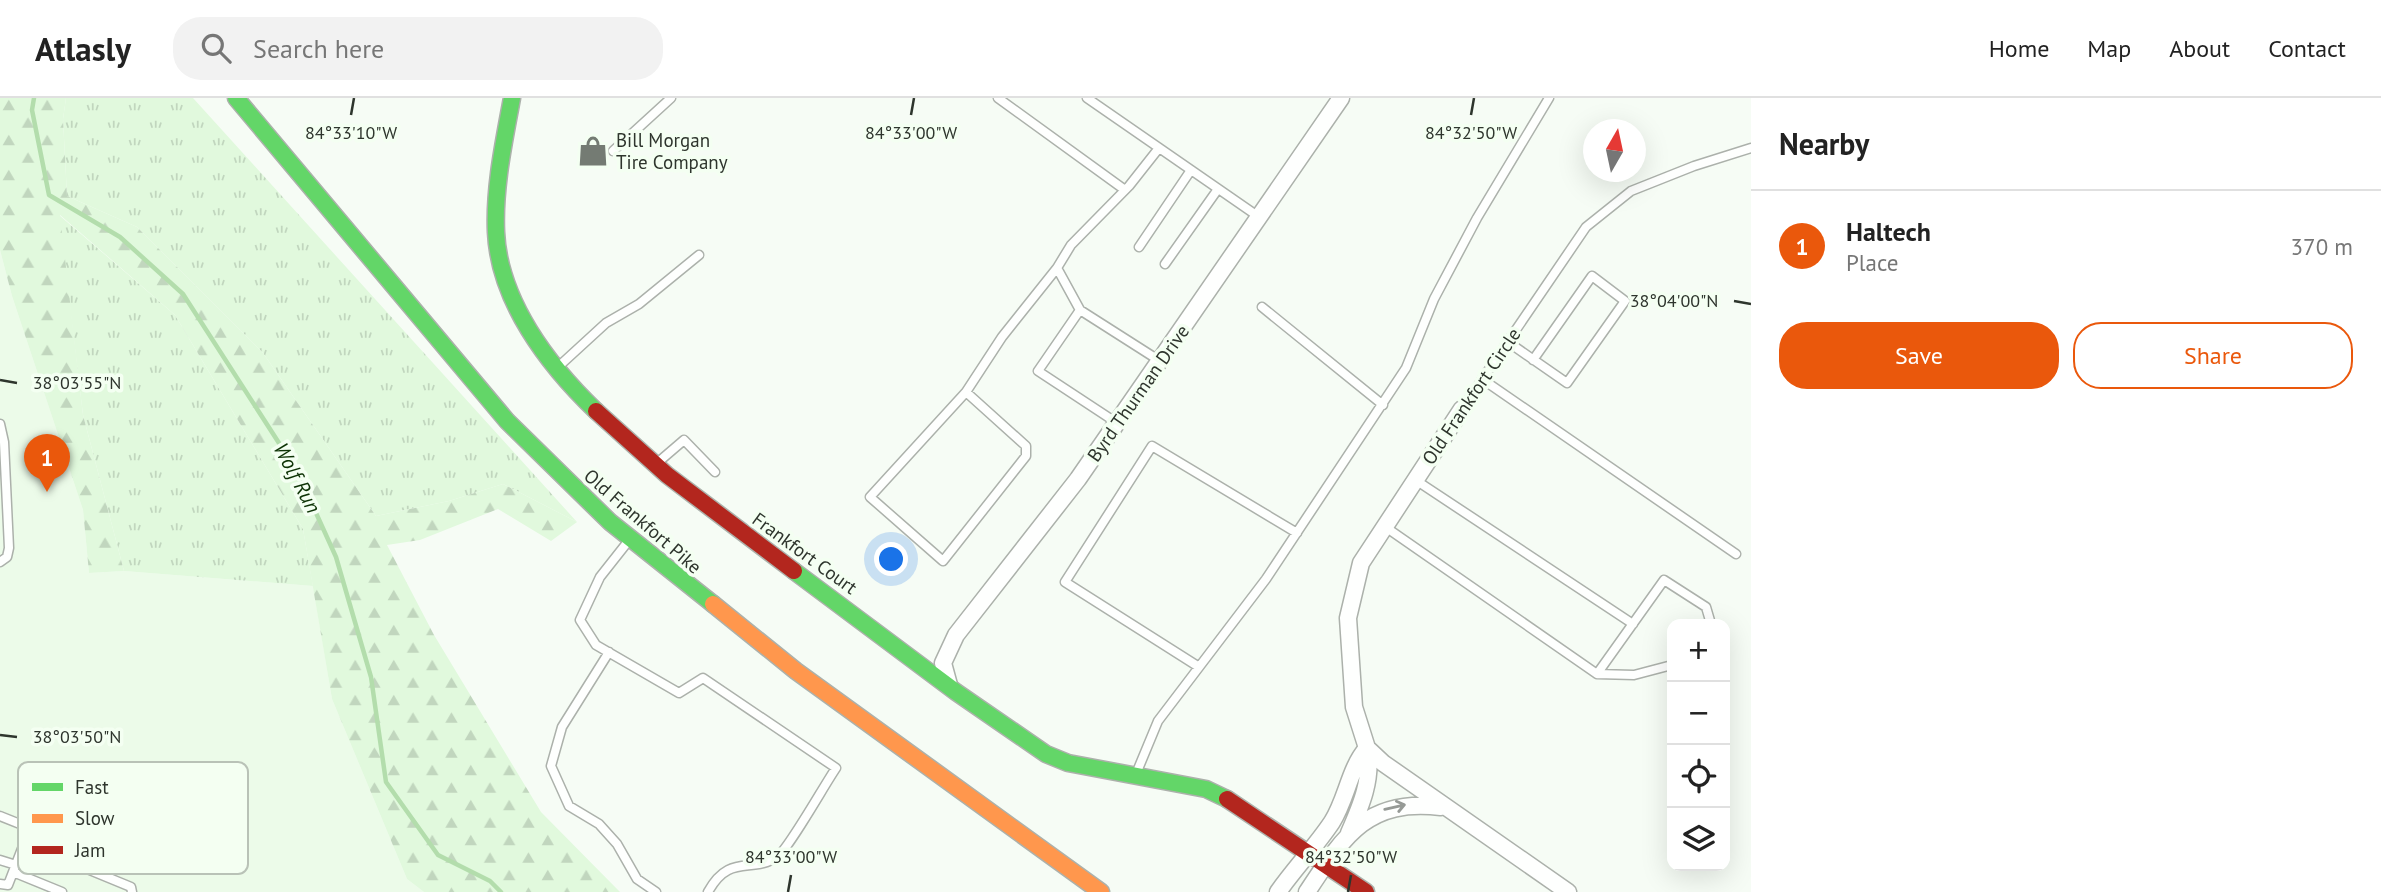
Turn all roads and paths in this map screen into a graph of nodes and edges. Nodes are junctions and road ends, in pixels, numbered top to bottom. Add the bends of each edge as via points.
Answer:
1 (236, 98) edge
2 (512, 98) edge
3 (671, 98) edge
4 (998, 98) edge
5 (1087, 98) edge
6 (1341, 98) edge
7 (1549, 98) edge
8 (1159, 148) junction
9 (1751, 148) edge
10 (613, 152) dead end
11 (1191, 170) junction
12 (1218, 189) junction
13 (1125, 190) junction
14 (1259, 217) junction
15 (1139, 247) dead end
16 (699, 255) dead end
17 (1165, 264) dead end
18 (1057, 268) junction
19 (1262, 307) dead end
20 (1080, 310) junction
21 (1508, 342) junction
22 (1533, 360) junction
23 (1160, 361) junction
24 (558, 367) junction
25 (1482, 379) junction
26 (966, 392) junction
27 (1383, 405) junction
28 (1462, 409) joint
29 (1117, 423) junction
30 (0, 424) edge
31 (656, 464) junction
32 (715, 472) dead end
33 (1414, 480) junction
34 (1384, 526) junction
35 (1297, 533) junction
36 (630, 539) junction
37 (1736, 554) dead end
38 (0, 562) edge
39 (1710, 619) edge
40 (1633, 624) junction
41 (609, 653) junction
42 (1667, 666) edge
43 (1199, 667) junction
44 (1597, 674) junction
45 (950, 685) junction
46 (1367, 748) junction
47 (1135, 777) junction
48 (1445, 807) junction
49 (0, 816) edge
50 (18, 823) edge
51 (1346, 837) junction
52 (1308, 852) junction
53 (18, 859) edge
54 (0, 860) edge
55 (1325, 864) junction
56 (14, 869) junction
57 (18, 871) edge
58 (24, 874) edge
59 (99, 874) edge
60 (0, 884) edge
61 (62, 892) edge
62 (132, 892) edge
63 (656, 892) edge
64 (709, 892) edge
65 (1101, 892) edge
66 (1278, 892) edge
67 (1307, 892) edge
68 (1366, 892) edge
69 (1568, 892) edge

1 - 36 street, Old Frankfort Pike via 507,421
2 - 24 street, Frankfort Court via 494,206 496,243 521,317
3 - 10 lane
4 - 13 lane
5 - 8 lane
6 - 14 street, Byrd Thurman Drive
7 - 27 lane via 1477,218 1434,299 1406,368
8 - 11 lane
8 - 13 lane
9 - 21 lane, Old Frankfort Circle via 1631,191 1586,228
11 - 12 lane
11 - 15 lane
12 - 14 lane
12 - 17 lane
13 - 18 lane via 1070,245
14 - 23 street, Byrd Thurman Drive
16 - 24 lane via 639,304 606,323
18 - 20 lane
18 - 26 lane
19 - 27 lane
20 - 23 lane
20 - 29 lane via 1038,371
21 - 22 lane
21 - 25 lane, Old Frankfort Circle
22 - 22 lane via 1567,383 1625,301 1592,276
23 - 29 street, Byrd Thurman Drive
24 - 31 street, Frankfort Court via 597,413
25 - 28 lane, Old Frankfort Circle
25 - 37 lane
26 - 26 lane via 1026,446 1026,456 943,561 870,497
27 - 35 lane
28 - 33 street, Old Frankfort Circle
29 - 45 street, Byrd Thurman Drive via 956,635 943,663
30 - 38 lane via 9,548
31 - 32 lane via 684,440
31 - 45 street, Frankfort Court via 711,511
33 - 34 street, Old Frankfort Circle
33 - 40 lane
34 - 44 lane
34 - 46 street, Old Frankfort Circle via 1361,563 1348,618 1354,707
35 - 43 lane
35 - 43 lane via 1152,446 1065,582
36 - 41 lane via 600,577 580,620 596,645
36 - 65 street, Old Frankfort Pike via 796,671
39 - 40 lane via 1706,607 1664,580
40 - 44 lane
41 - 63 lane via 562,727 551,766 569,806 599,824 637,879
41 - 64 lane via 679,693 703,678 836,768 778,856 757,864 736,864 715,880
42 - 44 lane via 1634,676
43 - 47 lane via 1158,721
45 - 47 street, Frankfort Court via 1046,754 1090,769
46 - 48 street
46 - 51 street, Old Frankfort Circle via 1367,783
46 - 52 street via 1352,770 1331,823
47 - 52 street, Frankfort Court via 1206,789
51 -> 48 street via 1382,810 1413,803
48 - 69 street
49 - 50 lane
51 - 55 street
52 - 55 street, Frankfort Court
52 - 66 street
53 - 56 lane
54 - 56 lane
55 - 67 street
55 - 68 street, Frankfort Court
56 - 57 lane
56 - 60 lane via 8,885
58 - 61 lane
59 - 62 lane via 131,887

